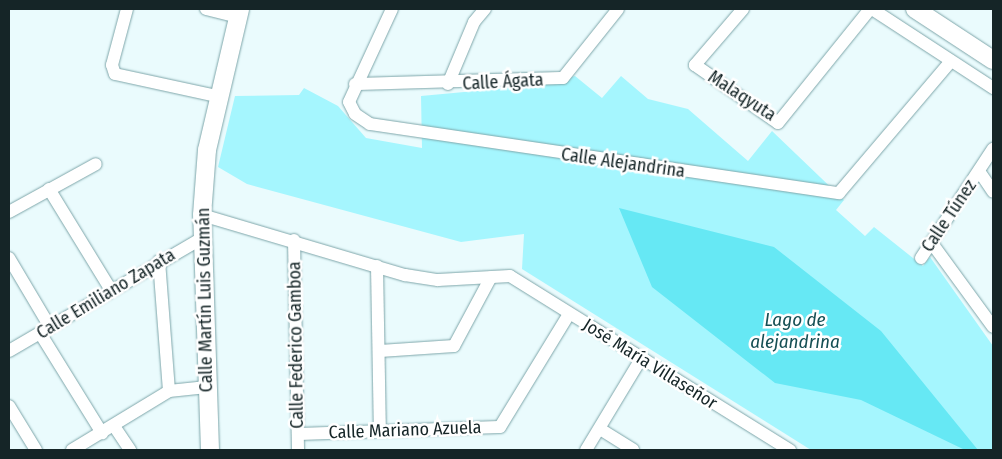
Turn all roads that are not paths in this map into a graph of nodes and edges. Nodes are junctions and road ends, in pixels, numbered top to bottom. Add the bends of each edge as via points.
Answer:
1 (127, 9) edge
2 (206, 9) edge
3 (392, 9) edge
4 (485, 9) edge
5 (618, 9) edge
6 (743, 9) edge
7 (871, 9) edge
8 (915, 9) edge
9 (239, 13) edge
10 (993, 60) edge
11 (951, 61) junction
12 (355, 84) junction
13 (448, 84) junction
14 (993, 88) edge
15 (221, 97) junction
16 (993, 149) edge
17 (96, 164) dead end
18 (979, 171) junction
19 (49, 189) junction
20 (993, 192) edge
21 (9, 212) edge
22 (202, 215) junction
23 (204, 238) junction
24 (294, 240) junction
25 (931, 242) junction
26 (9, 258) edge
27 (921, 258) dead end
28 (159, 261) junction
29 (377, 266) junction
30 (491, 277) junction
31 (111, 290) junction
32 (569, 314) junction
33 (993, 327) edge
34 (45, 330) junction
35 (9, 351) edge
36 (380, 351) junction
37 (641, 359) junction
38 (207, 387) junction
39 (169, 392) junction
40 (9, 406) edge
41 (114, 426) junction
42 (600, 429) junction
43 (380, 430) junction
44 (102, 433) junction
45 (298, 434) junction
46 (36, 450) edge
47 (72, 450) edge
48 (130, 450) edge
49 (210, 450) edge
50 (298, 450) edge
51 (586, 450) edge
52 (633, 450) edge
53 (790, 450) edge

1 - 15 street via 112,65 115,74
2 - 9 street
3 - 12 street, Calle Alejandrina
4 - 13 street via 474,22
5 - 13 street, Calle Ágata via 563,78
6 - 7 street, Malaqyuta via 695,65 778,123
7 - 11 street
8 - 10 street
9 - 15 street, Calle Martín Luis Guzmán
11 - 12 street, Calle Alejandrina via 839,193 370,124 355,114 349,102
11 - 14 street
12 - 13 street, Calle Ágata
15 - 22 street, Calle Martín Luis Guzmán via 207,150
16 - 18 street, Calle Túnez
17 - 19 street
18 - 20 street
18 - 25 street, Calle Túnez
19 - 21 street
19 - 31 street
22 - 23 street, Calle Martín Luis Guzmán
22 - 24 street
23 - 28 street, Calle Emiliano Zapata
23 - 38 street, Calle Martín Luis Guzmán
24 - 29 street
24 - 45 street, Calle Federico Gamboa
25 - 27 street, Calle Túnez
25 - 33 street
26 - 34 street
28 - 31 street, Calle Emiliano Zapata
28 - 39 street
29 - 30 street via 438,280
29 - 36 street
30 - 32 street, José María Villaseñor via 510,276
30 - 36 street via 454,346
31 - 34 street, Calle Emiliano Zapata
32 - 37 street, José María Villaseñor
32 - 43 street, Calle Mariano Azuela via 500,427
34 - 35 street, Calle Emiliano Zapata
34 - 44 street
36 - 43 street
37 - 42 street
37 - 53 street, José María Villaseñor
38 - 39 street
38 - 49 street, Calle Martín Luis Guzmán
39 - 41 street
40 - 46 street
41 - 44 street
41 - 48 street
42 - 51 street
42 - 52 street
43 - 45 street, Calle Mariano Azuela
44 - 47 street
45 - 50 street, Calle Federico Gamboa

